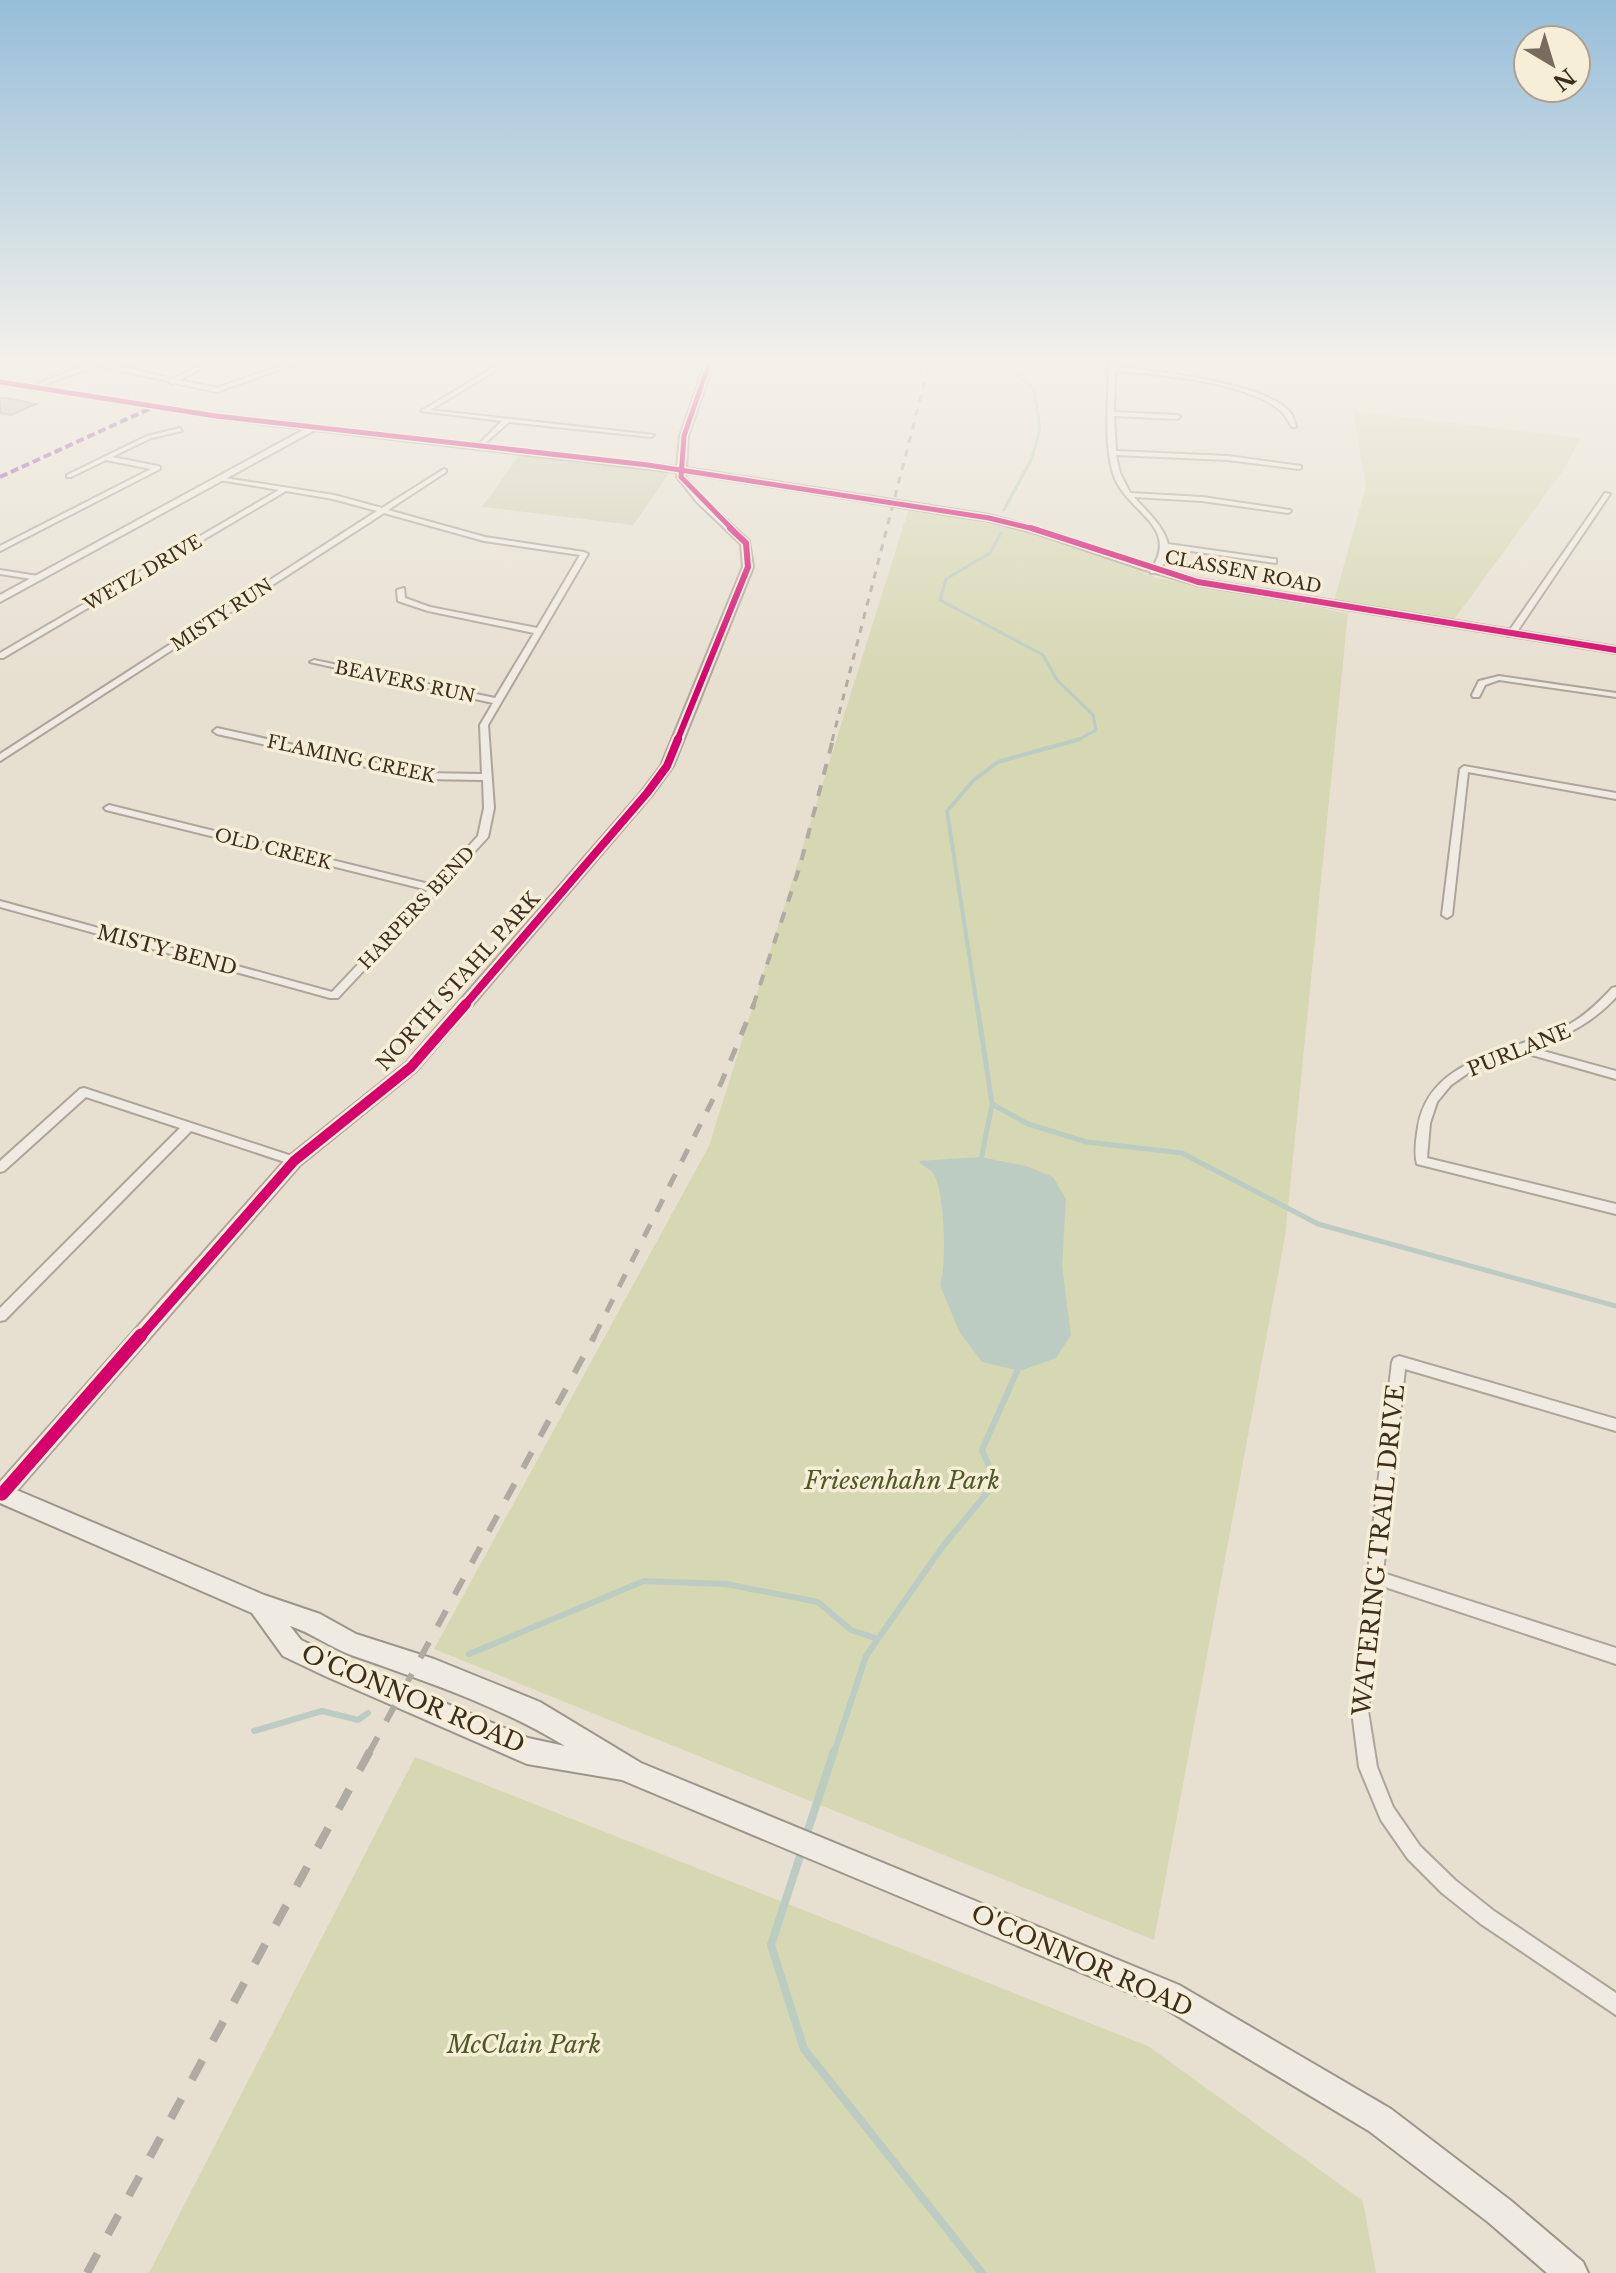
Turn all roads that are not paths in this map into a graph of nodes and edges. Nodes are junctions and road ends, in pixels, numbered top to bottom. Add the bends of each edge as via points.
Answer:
1 (87, 467) edge
2 (153, 467) edge
3 (240, 467) edge
4 (663, 467) edge
5 (703, 467) edge
6 (1116, 467) edge
7 (681, 470) junction
8 (444, 471) dead end
9 (69, 476) dead end
10 (720, 476) junction
11 (220, 478) junction
12 (750, 482) junction
13 (285, 489) junction
14 (1607, 494) dead end
15 (1129, 495) junction
16 (697, 497) junction
17 (383, 511) junction
18 (1288, 511) dead end
19 (1166, 546) junction
20 (0, 549) edge
21 (1273, 561) dead end
22 (1154, 571) junction
23 (0, 572) edge
24 (38, 578) junction
25 (401, 590) dead end
26 (0, 599) edge
27 (538, 631) junction
28 (1511, 634) junction
29 (1616, 650) edge
30 (0, 656) edge
31 (314, 662) dead end
32 (1476, 695) dead end
33 (1616, 695) edge
34 (496, 701) junction
35 (217, 731) dead end
36 (0, 758) edge
37 (486, 777) junction
38 (1616, 796) edge
39 (109, 808) dead end
40 (437, 889) junction
41 (0, 904) edge
42 (1447, 915) dead end
43 (1616, 990) edge
44 (334, 996) joint
45 (1524, 1049) junction
46 (1616, 1075) edge
47 (188, 1127) junction
48 (294, 1161) junction
49 (0, 1168) edge
50 (1616, 1209) edge
51 (0, 1316) edge
52 (1616, 1425) edge
53 (1, 1493) edge
54 (1375, 1577) junction
55 (260, 1605) junction
56 (1616, 1656) edge
57 (632, 1772) junction
58 (1616, 2005) edge
59 (1572, 2273) edge

1 - 9 street
2 - 20 street via 158,468
3 - 11 street
4 - 7 street, CLASSEN ROAD
5 - 10 street
6 - 15 street
7 - 10 street, CLASSEN ROAD
7 - 16 street, NORTH STAHL PARK via 684,484
8 - 17 street, MISTY RUN
10 - 12 street, CLASSEN ROAD
11 - 13 street
11 - 24 street
12 - 16 street via 713,483
12 - 22 street, CLASSEN ROAD via 1027,526
13 - 17 street
13 - 30 street, WETZ DRIVE
14 - 28 street
15 - 18 street
15 - 19 street via 1155,522
16 - 48 street, NORTH STAHL PARK via 746,543 748,567 667,766 411,1067
17 - 27 street, HARPERS BEND via 484,539 584,554
17 - 36 street, MISTY RUN
19 - 21 street
19 - 22 street
22 - 28 street, CLASSEN ROAD via 1213,586
23 - 24 street
24 - 26 street
25 - 27 street via 401,599 420,607
27 - 34 street, HARPERS BEND
28 - 29 street, CLASSEN ROAD
31 - 34 street, BEAVERS RUN
32 - 33 street via 1482,683 1499,678
34 - 37 street, HARPERS BEND via 482,734
35 - 37 street, FLAMING CREEK via 421,776
37 - 40 street, HARPERS BEND via 489,816 483,837
38 - 42 street via 1464,769
39 - 40 street, OLD CREEK
40 - 44 street, HARPERS BEND
41 - 44 street, MISTY BEND
43 - 45 street, PURLANE via 1582,1024
45 - 46 street
45 - 50 street, PURLANE via 1480,1063 1433,1097 1423,1127 1421,1161
47 - 48 street
47 - 49 street via 84,1092
47 - 51 street
48 - 53 street, NORTH STAHL PARK
52 - 54 street, WATERING TRAIL DRIVE via 1399,1362
53 - 55 main road, O'CONNOR ROAD
54 - 56 street
54 - 58 street, WATERING TRAIL DRIVE via 1360,1711 1361,1751 1378,1802 1399,1836 1447,1887
55 - 57 main road, O'CONNOR ROAD via 531,1711
55 - 57 main road, O'CONNOR ROAD via 292,1648 311,1658 527,1751
57 - 59 main road, O'CONNOR ROAD via 1169,1995 1416,2146

